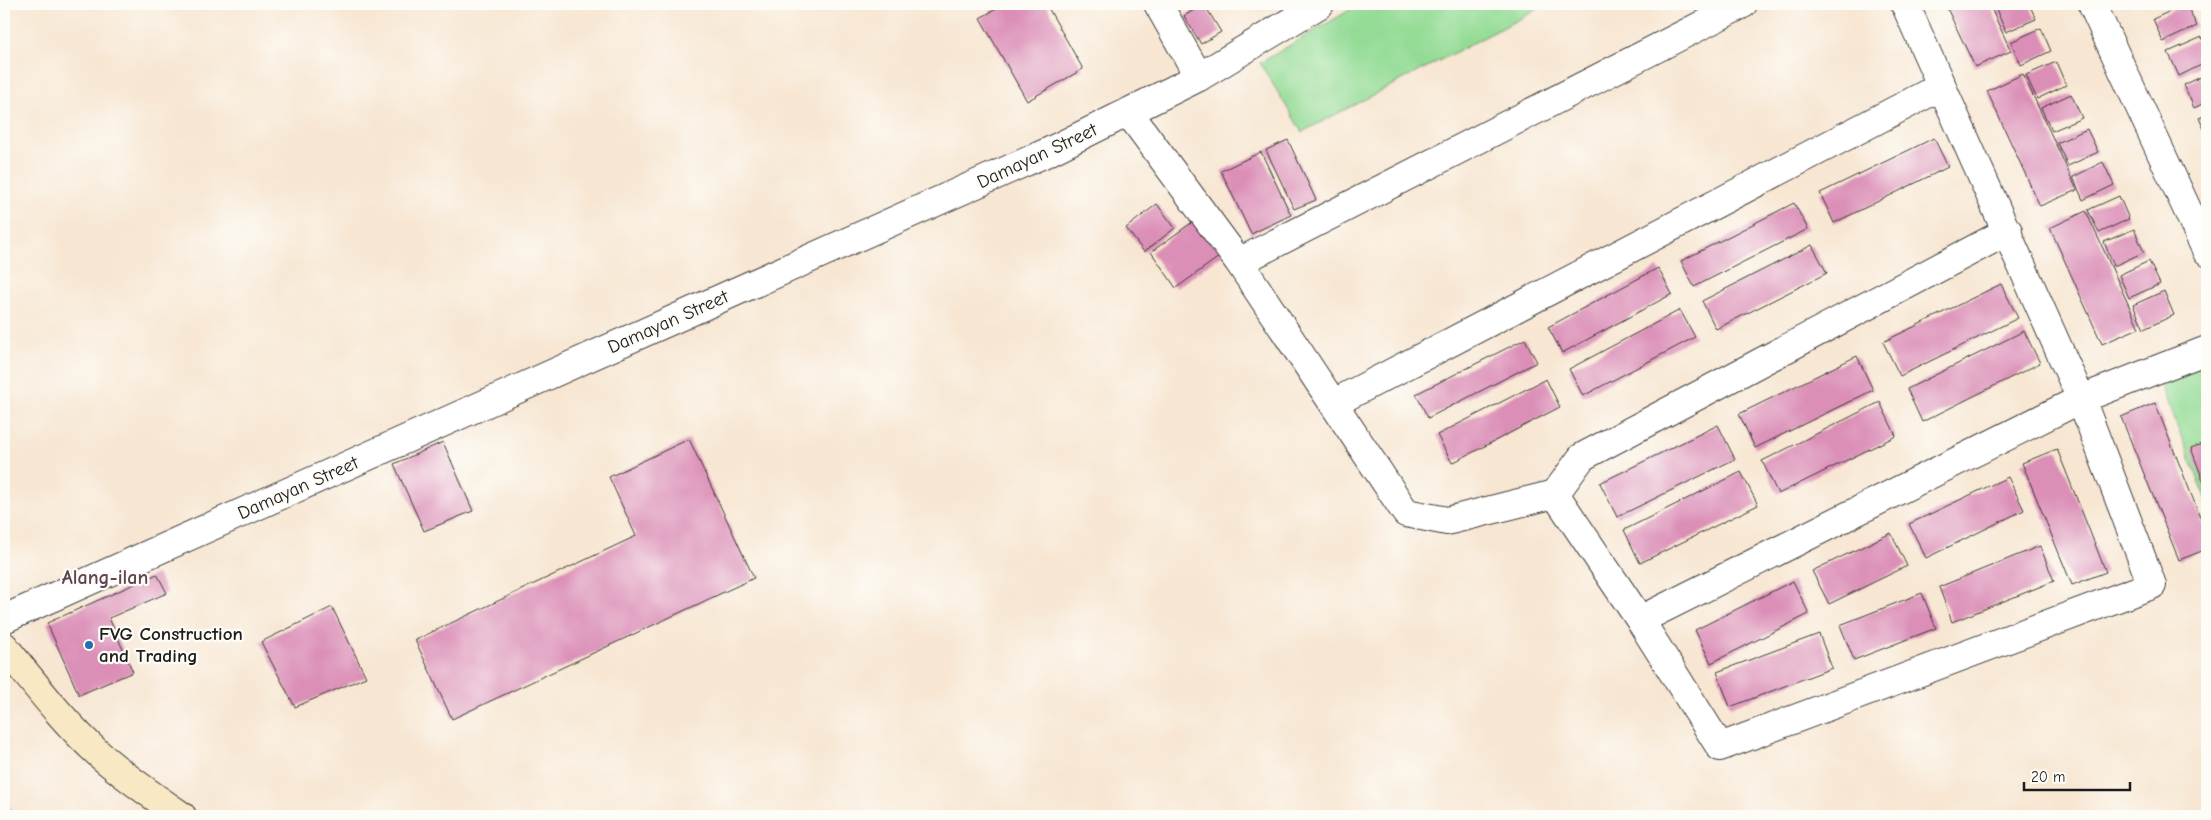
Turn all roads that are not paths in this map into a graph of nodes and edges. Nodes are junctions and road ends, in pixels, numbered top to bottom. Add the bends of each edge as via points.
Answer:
1 (1158, 4) edge
2 (1320, 4) edge
3 (1743, 4) edge
4 (1906, 4) edge
5 (2092, 4) edge
6 (1199, 77) junction
7 (1942, 86) junction
8 (1129, 113) junction
9 (2008, 231) junction
10 (2207, 252) edge
11 (1239, 262) junction
12 (2207, 350) edge
13 (2081, 399) junction
14 (1334, 403) junction
15 (1555, 494) junction
16 (4, 620) edge
17 (1640, 620) junction
18 (4, 646) edge
19 (182, 816) edge

1 - 6 street
2 - 6 street, Damayan Street
3 - 11 street
4 - 7 street
5 - 10 street
6 - 8 street, Damayan Street
7 - 9 street
7 - 14 street
8 - 11 street
8 - 16 street, Damayan Street
9 - 13 street
9 - 15 street via 1582,457
11 - 14 street
12 - 13 street
13 - 17 street
13 - 17 street via 2152,584 1720,747
14 - 15 street via 1406,513 1448,521
15 - 17 street
18 - 19 main road via 98,754

